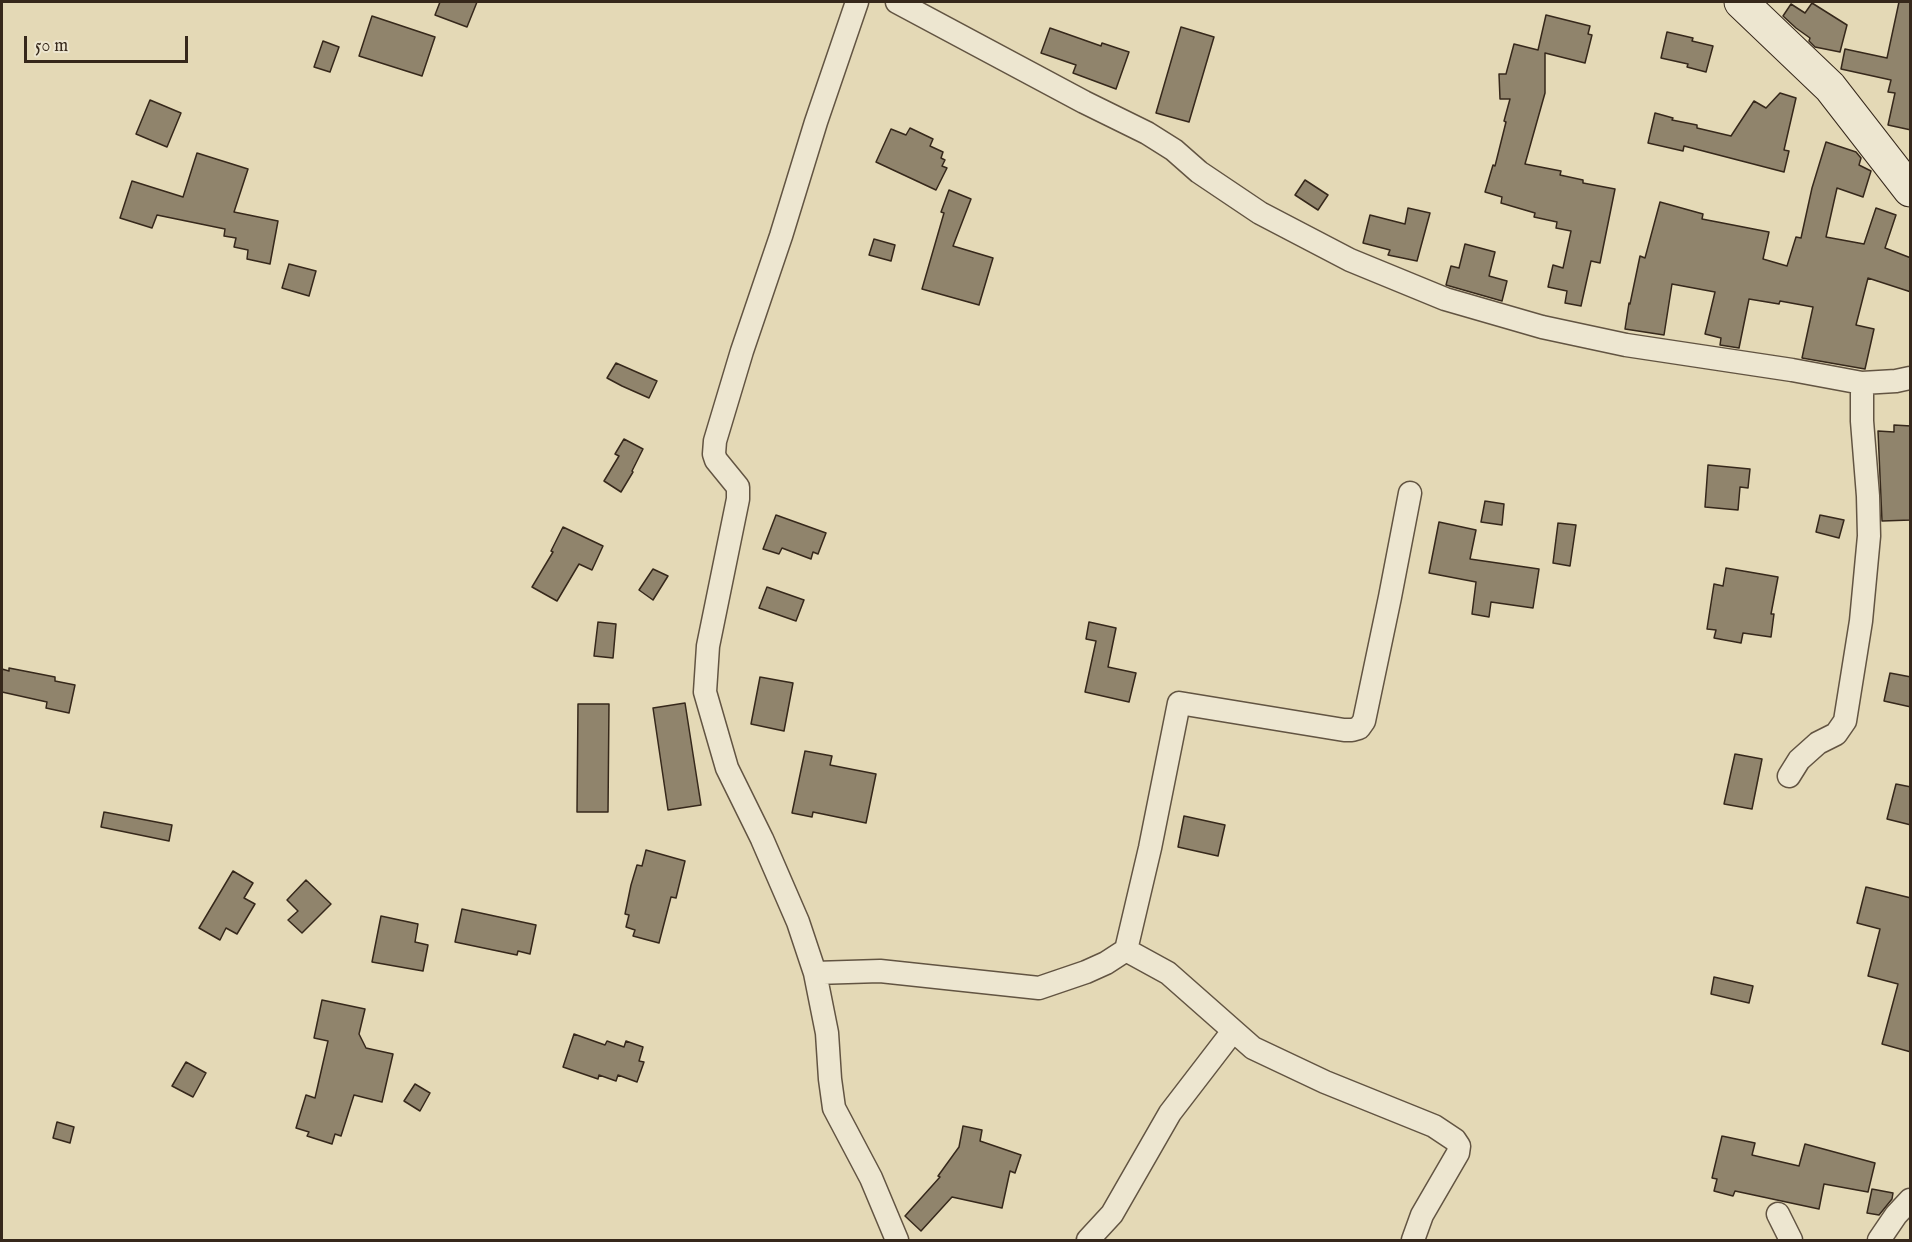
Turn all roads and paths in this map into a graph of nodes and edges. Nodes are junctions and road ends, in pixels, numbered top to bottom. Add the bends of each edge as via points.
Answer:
1 (857, 2) edge
2 (897, 2) edge
3 (1741, 2) edge
4 (1911, 190) edge
5 (1911, 378) edge
6 (1862, 383) junction
7 (1410, 493) dead end
8 (1789, 776) dead end
9 (1126, 950) junction
10 (815, 974) junction
11 (1233, 1031) junction
12 (1911, 1200) edge
13 (1778, 1214) dead end
14 (897, 1240) edge
15 (1088, 1240) edge
16 (1413, 1240) edge
17 (1791, 1240) edge
18 (1879, 1240) edge

1 - 10 street via 742,351 714,454 738,487 738,499 708,646 705,692 727,768 798,922
2 - 6 street via 1147,133 1260,213 1350,260 1445,299 1542,327 1626,345
3 - 4 street via 1830,87
5 - 6 street
6 - 8 street via 1869,536 1861,621 1845,721 1836,734 1799,760
7 - 9 street via 1364,722 1359,728 1344,729 1179,703
9 - 10 street via 1086,972 1039,988 880,971
9 - 11 street via 1168,973
10 - 14 street via 827,1033 834,1108
11 - 15 street via 1170,1113 1112,1214
11 - 16 street via 1253,1048 1434,1126 1455,1140 1458,1153 1422,1215
12 - 18 street
13 - 17 street

